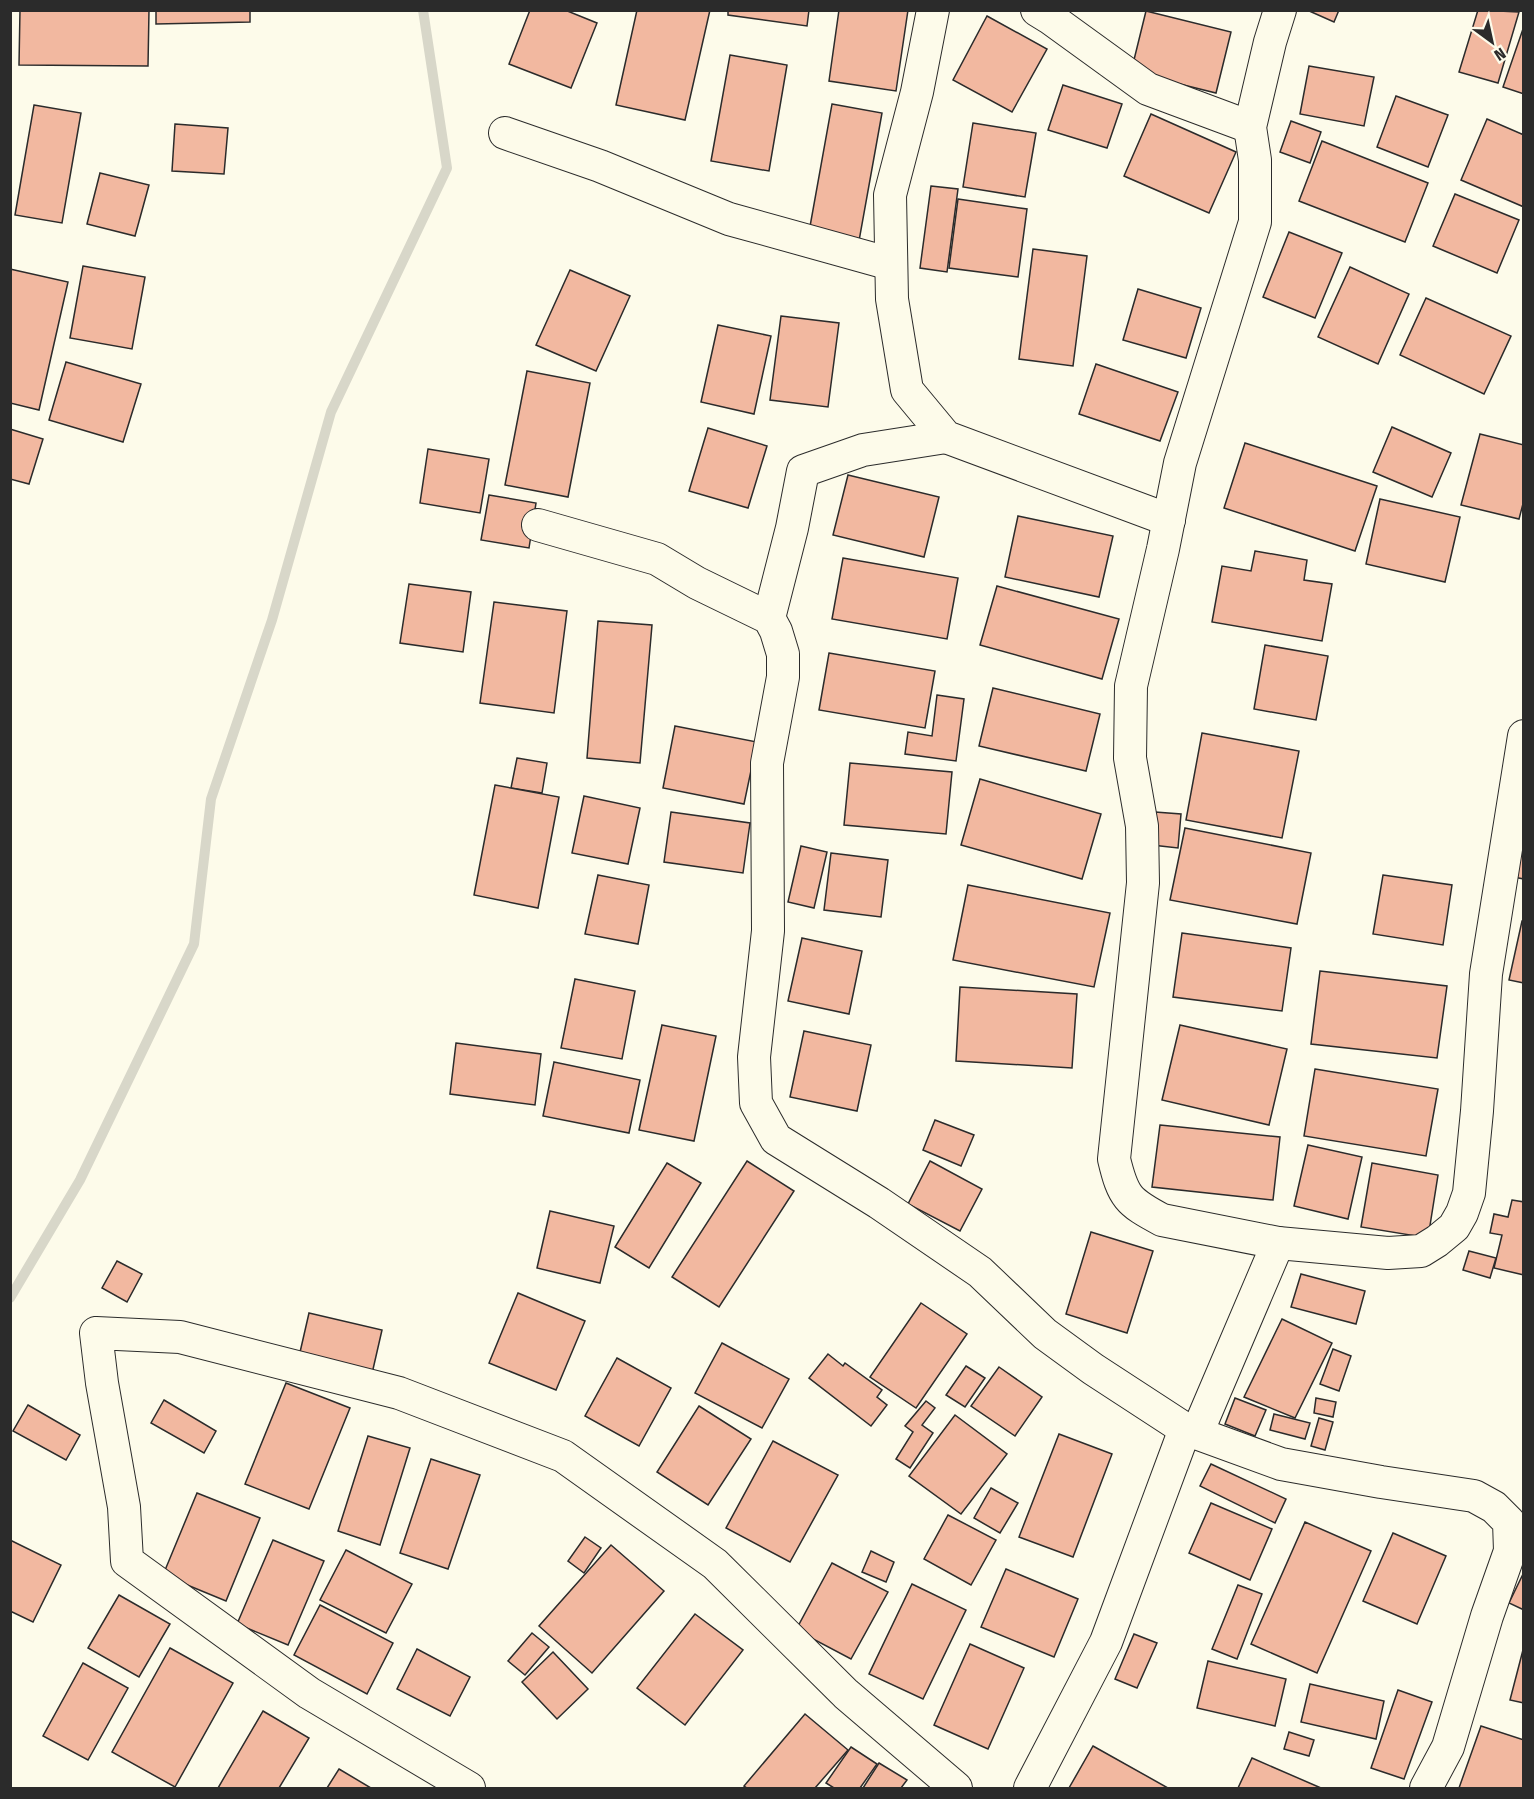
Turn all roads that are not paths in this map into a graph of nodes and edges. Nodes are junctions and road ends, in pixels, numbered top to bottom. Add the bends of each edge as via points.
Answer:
1 (933, 10) edge
2 (1037, 10) edge
3 (1280, 10) edge
4 (1250, 127) junction
5 (505, 134) dead end
6 (891, 264) junction
7 (946, 436) junction
8 (1169, 520) junction
9 (538, 525) dead end
10 (769, 618) junction
11 (1524, 736) edge
12 (1278, 1243) junction
13 (1191, 1431) junction
14 (468, 1788) edge
15 (956, 1788) edge
16 (1030, 1788) edge
17 (1426, 1788) edge

1 - 6 street via 890,195
2 - 4 street via 1148,89
3 - 4 street
4 - 8 street via 1256,160 1255,222 1180,463
5 - 6 street via 600,166 729,219
6 - 7 street via 892,298 907,390
7 - 8 street
7 - 10 street via 863,450 803,471
8 - 12 street via 1131,686 1130,758 1142,826 1143,883 1114,1159 1128,1198 1162,1220
9 - 10 street via 657,559
10 - 13 street via 783,654 783,678 767,763 768,931 753,1057 756,1103 776,1139 980,1272 1046,1334
11 - 12 street via 1486,974 1471,1181 1462,1213 1454,1227 1421,1251 1388,1253
12 - 13 street
13 - 16 street via 1106,1642
13 - 17 street via 1281,1464 1474,1496 1494,1507 1509,1522 1510,1551 1448,1747
14 - 15 street via 309,1693 127,1561 124,1507 96,1333 180,1337 399,1394 563,1456 715,1564 846,1694

